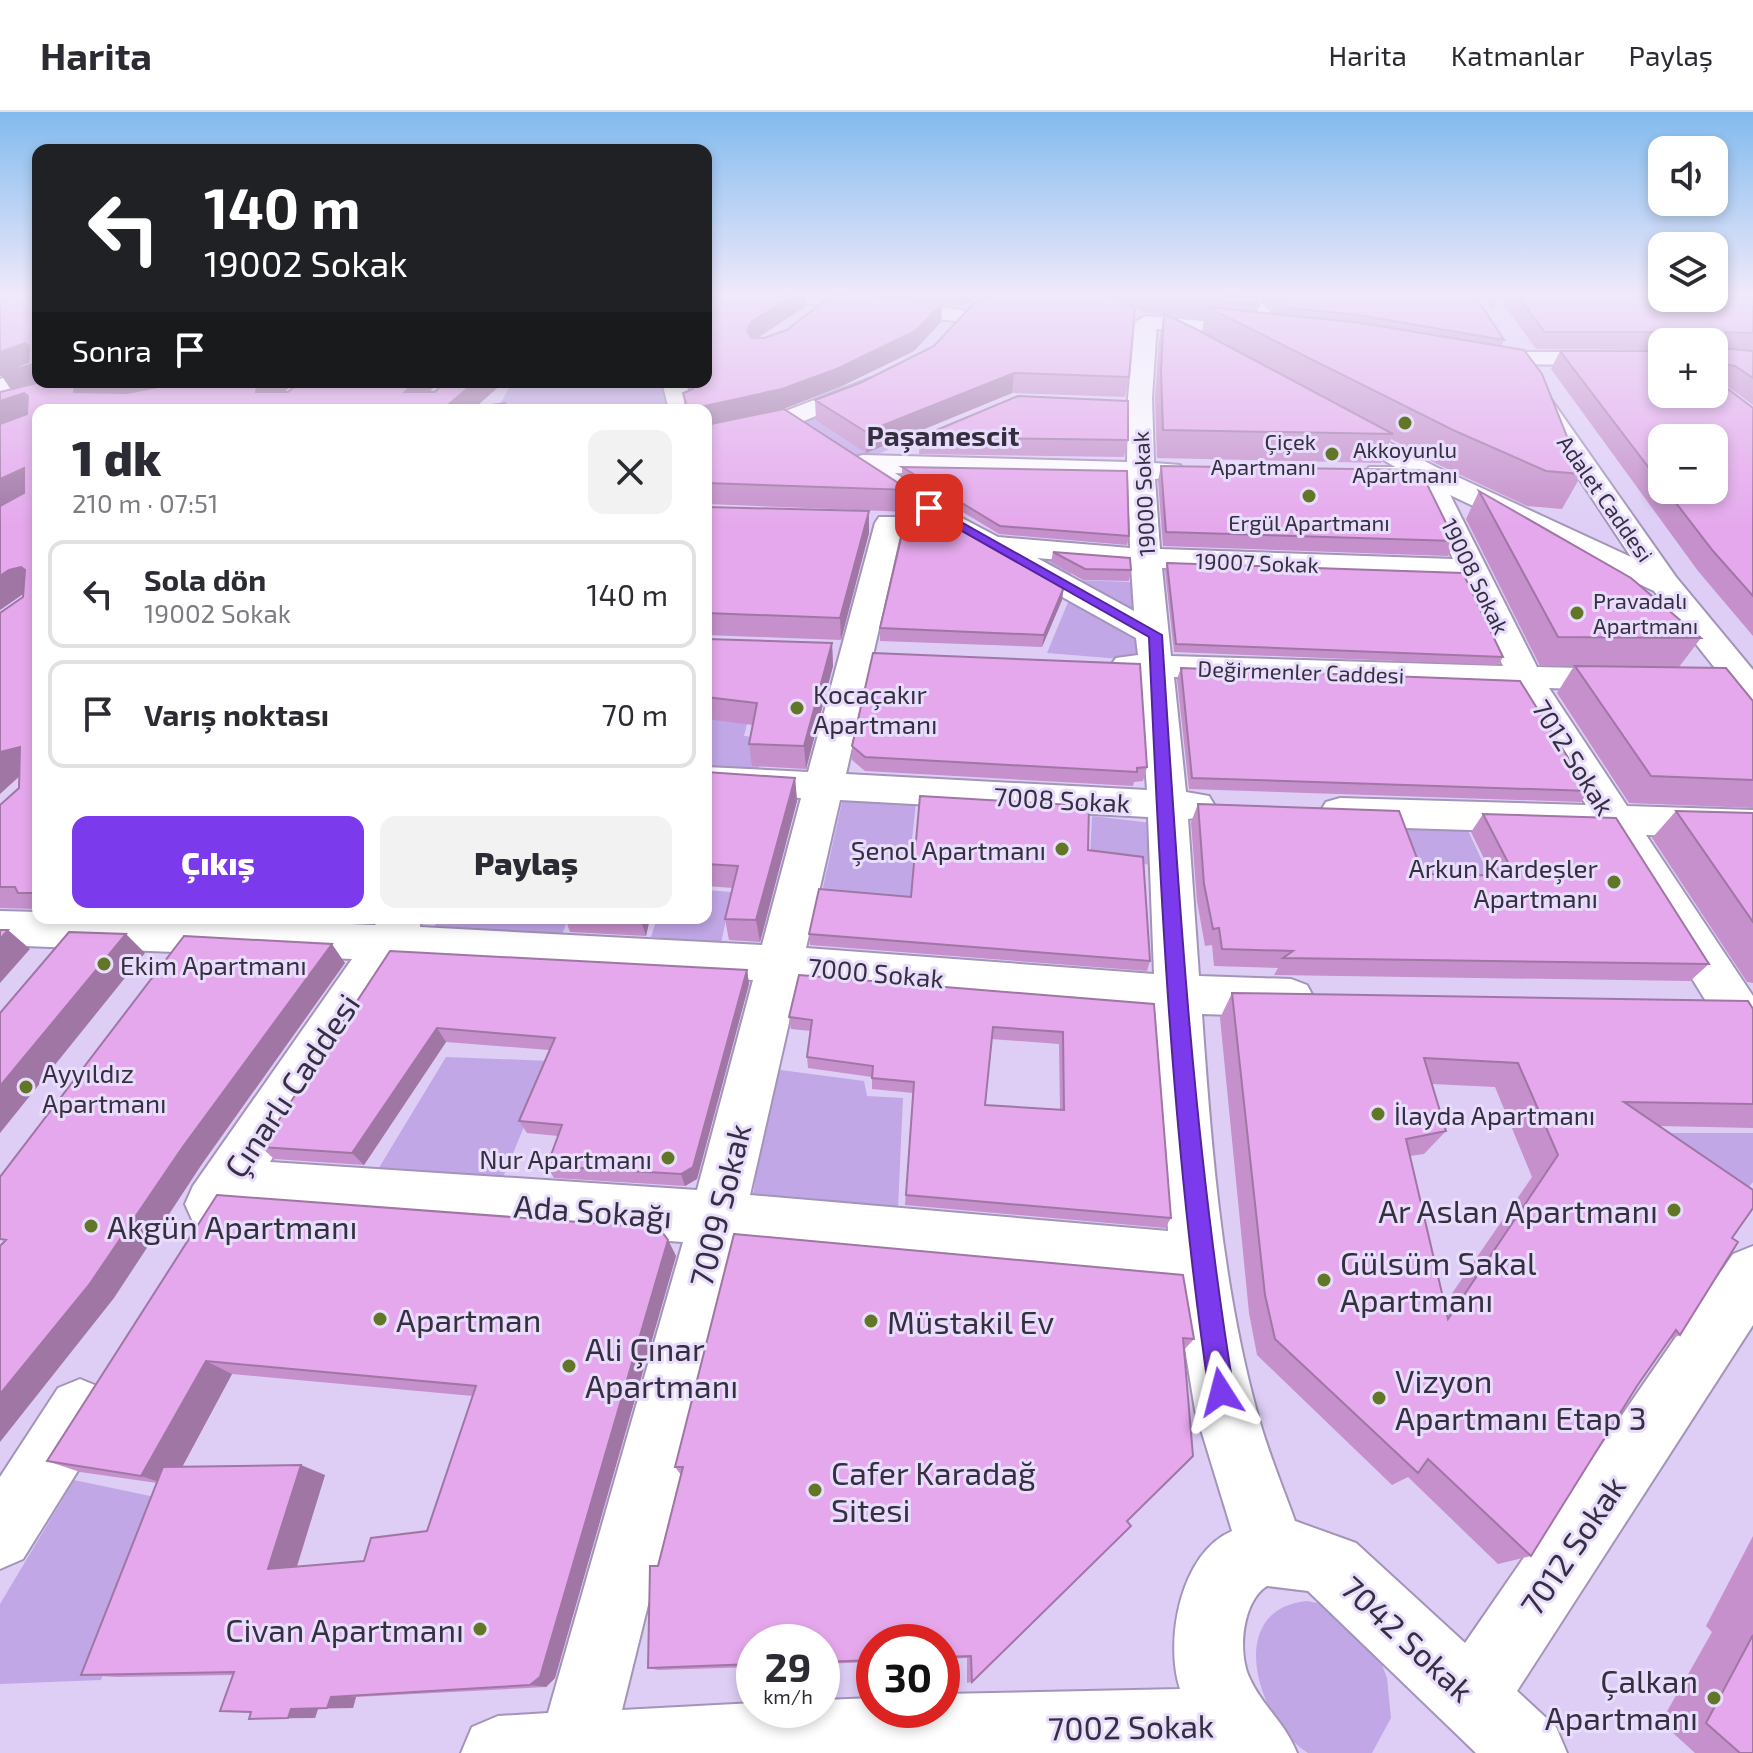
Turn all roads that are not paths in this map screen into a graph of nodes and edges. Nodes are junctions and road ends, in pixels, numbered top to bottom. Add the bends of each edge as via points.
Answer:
1 (1138, 373) edge
2 (1521, 373) edge
3 (888, 377) edge
4 (32, 384) edge
5 (0, 387) edge
6 (33, 388) edge
7 (0, 406) edge
8 (1108, 406) edge
9 (1140, 408) junction
10 (1308, 409) edge
11 (790, 418) junction
12 (712, 434) edge
13 (918, 442) edge
14 (864, 464) junction
15 (1142, 471) junction
16 (1201, 471) edge
17 (1351, 473) edge
18 (1426, 473) junction
19 (950, 523) junction
20 (995, 546) junction
21 (1146, 558) junction
22 (1472, 569) junction
23 (1665, 584) junction
24 (1156, 650) junction
25 (1094, 663) edge
26 (1526, 679) junction
27 (1750, 686) edge
28 (712, 780) edge
29 (822, 784) junction
30 (1167, 805) junction
31 (1229, 807) edge
32 (1306, 810) edge
33 (1615, 822) junction
34 (1753, 824) edge
35 (196, 926) edge
36 (0, 928) edge
37 (75, 931) junction
38 (395, 931) edge
39 (779, 964) junction
40 (37, 975) edge
41 (152, 983) edge
42 (1175, 996) junction
43 (1334, 998) edge
44 (1685, 1003) edge
45 (1746, 1015) edge
46 (224, 1184) junction
47 (717, 1218) junction
48 (182, 1250) edge
49 (1201, 1262) junction
50 (1753, 1274) edge
51 (108, 1367) edge
52 (0, 1536) edge
53 (1272, 1550) junction
54 (1471, 1697) junction
55 (1248, 1739) edge
56 (574, 1752) edge
57 (498, 1753) edge
58 (1530, 1753) edge

1 - 9 street, 19000 Sokak
2 - 23 street, Adalet Caddesi
3 - 11 street
4 - 5 street
6 - 7 street
8 - 9 street
9 - 15 street, 19000 Sokak
10 - 18 street
11 - 12 street
11 - 14 street
13 - 14 street
14 - 15 street
14 - 19 street
15 - 16 street
15 - 21 street, 19000 Sokak
17 - 18 street
18 - 22 street, 19008 Sokak
18 - 23 street
19 - 20 street
19 - 29 street, 7009 Sokak via 874,522 856,655
20 - 21 street, 19007 Sokak
20 - 24 street
21 - 22 street, 19007 Sokak
21 - 24 street, 19000 Sokak
22 - 26 street, 19008 Sokak
23 - 27 street, Adalet Caddesi
24 - 25 street, Değirmenler Caddesi
24 - 26 street, Değirmenler Caddesi
24 - 30 street
26 - 27 street, Değirmenler Caddesi
26 - 33 street, 7012 Sokak
28 - 29 street, 7008 Sokak
29 - 30 street, 7008 Sokak
29 - 39 street, 7009 Sokak
30 - 31 street, 7008 Sokak
30 - 42 street
32 - 33 street
33 - 34 street
33 - 45 street, 7012 Sokak
35 - 37 street, 7000 Sokak
35 - 38 street, 7000 Sokak
35 - 41 street
36 - 37 street, 7000 Sokak
37 - 40 street
38 - 39 street, 7000 Sokak
38 - 46 street, Çınarlı Caddesi
39 - 42 street, 7000 Sokak
39 - 47 street, 7009 Sokak
42 - 43 street, 7000 Sokak
42 - 49 street
44 - 45 street
46 - 47 street, Ada Sokağı
46 - 48 street, Çınarlı Caddesi
47 - 49 street, Ada Sokağı
47 - 56 street, 7009 Sokak
49 - 53 street via 1221,1392
50 - 54 street, 7012 Sokak
51 - 52 street
53 - 54 street, 7042 Sokak via 1302,1552 1332,1567
53 - 55 street via 1244,1559 1224,1580 1212,1611 1209,1648 1215,1685
54 - 58 street, 7042 Sokak
55 - 56 street, 7002 Sokak via 1047,1726
56 - 57 street, 7002 Sokak

